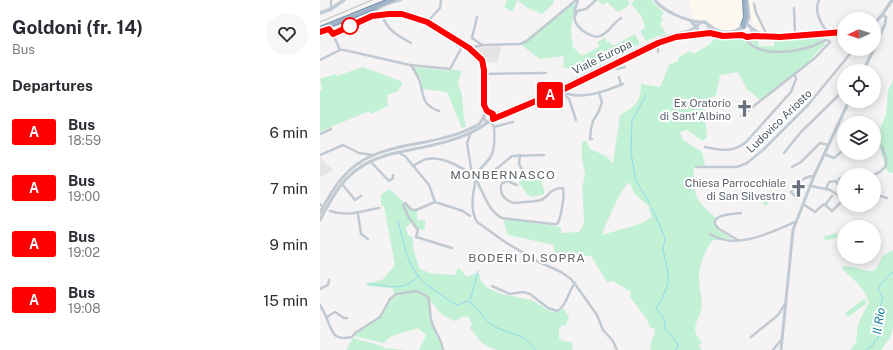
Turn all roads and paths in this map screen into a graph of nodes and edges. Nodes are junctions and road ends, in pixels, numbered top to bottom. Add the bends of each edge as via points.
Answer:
1 (331, 0) edge
2 (344, 0) edge
3 (392, 0) edge
4 (401, 0) edge
5 (440, 0) edge
6 (577, 0) edge
7 (596, 0) edge
8 (655, 0) edge
9 (746, 0) edge
10 (819, 0) edge
11 (892, 0) edge
12 (754, 4) dead end
13 (794, 8) dead end
14 (331, 9) junction
15 (320, 13) edge
16 (382, 15) junction
17 (882, 15) joint
18 (372, 16) junction
19 (749, 16) junction
20 (476, 17) dead end
21 (621, 18) dead end
22 (691, 20) junction
23 (427, 22) junction
24 (575, 22) junction
25 (700, 22) junction
26 (708, 25) junction
27 (744, 26) junction
28 (696, 27) junction
29 (320, 28) edge
30 (752, 28) junction
31 (320, 32) edge
32 (837, 32) edge
33 (828, 33) junction
34 (881, 33) edge
35 (333, 34) junction
36 (701, 34) junction
37 (706, 34) junction
38 (765, 34) junction
39 (795, 35) junction
40 (743, 36) junction
41 (750, 36) junction
42 (411, 43) dead end
43 (658, 43) junction
44 (749, 43) junction
45 (463, 45) junction
46 (482, 45) junction
47 (469, 48) junction
48 (340, 50) junction
49 (658, 52) dead end
50 (848, 56) edge
51 (320, 60) edge
52 (410, 65) junction
53 (613, 66) junction
54 (625, 67) dead end
55 (546, 73) dead end
56 (484, 74) junction
57 (795, 75) junction
58 (618, 77) dead end
59 (560, 91) junction
60 (599, 93) junction
61 (837, 97) edge
62 (484, 105) junction
63 (846, 108) edge
64 (439, 111) dead end
65 (488, 112) junction
66 (493, 114) junction
67 (484, 115) junction
68 (741, 116) dead end
69 (576, 120) dead end
70 (491, 121) junction
71 (513, 122) dead end
72 (494, 127) junction
73 (331, 129) dead end
74 (472, 132) junction
75 (320, 134) edge
76 (459, 137) junction
77 (592, 140) dead end
78 (467, 142) junction
79 (829, 145) junction
80 (705, 147) dead end
81 (882, 147) dead end
82 (397, 152) junction
83 (784, 152) dead end
84 (359, 153) junction
85 (824, 154) junction
86 (320, 155) edge
87 (375, 155) junction
88 (520, 155) junction
89 (544, 155) dead end
90 (837, 155) edge
91 (370, 161) junction
92 (361, 162) junction
93 (413, 166) junction
94 (696, 167) dead end
95 (792, 167) dead end
96 (522, 169) dead end
97 (881, 171) edge
98 (393, 175) dead end
99 (474, 176) junction
100 (814, 176) junction
101 (342, 183) junction
102 (837, 183) edge
103 (517, 185) dead end
104 (811, 186) junction
105 (826, 189) junction
106 (837, 194) edge
107 (361, 196) dead end
108 (832, 196) dead end
109 (881, 196) edge
110 (797, 198) dead end
111 (887, 198) dead end
112 (435, 202) junction
113 (803, 204) junction
114 (825, 205) junction
115 (837, 206) edge
116 (379, 208) dead end
117 (330, 211) dead end
118 (320, 213) edge
119 (741, 213) dead end
120 (358, 214) junction
121 (470, 216) dead end
122 (320, 220) edge
123 (795, 222) junction
124 (710, 234) dead end
125 (368, 239) dead end
126 (738, 240) junction
127 (452, 248) dead end
128 (329, 280) dead end
129 (574, 283) junction
130 (492, 286) dead end
131 (320, 289) edge
132 (785, 304) junction
133 (320, 305) edge
134 (326, 317) junction
135 (347, 318) dead end
136 (751, 337) dead end
137 (781, 340) junction
138 (443, 350) edge
139 (617, 350) edge
140 (773, 350) edge
141 (781, 350) edge

1 - 14 street
2 - 14 main road
3 - 29 highway
4 - 18 street via 380,7
5 - 23 street via 440,8
6 - 24 street
6 - 46 street via 520,44
7 - 24 street via 586,9 578,11
8 - 22 street via 664,9
9 - 19 main road
9 - 27 highway
10 - 33 street via 817,11
11 - 17 main road
12 - 38 street
13 - 39 street
14 - 15 main road
16 - 18 street
16 - 23 street via 402,14
16 - 42 street via 388,28
17 - 34 street via 886,17
18 - 35 street
19 - 27 main road
19 - 30 main road
20 - 46 street via 472,38
21 - 24 street via 614,22 605,34 596,37 581,30
22 - 25 street
22 - 28 street
23 - 45 street
25 - 26 main road
25 - 28 main road
26 - 27 main road via 715,30 727,32 736,31
26 - 37 main road
27 - 30 main road
27 - 40 main road via 740,32
28 - 36 main road
28 - 66 street, Viale Europa via 662,37 544,95
30 - 38 main road
30 - 41 main road
31 - 35 street via 329,29
32 - 33 main road
33 - 39 main road
35 - 48 street
36 - 37 main road
36 - 43 street, Viale Europa via 676,37
37 - 40 main road
38 - 39 main road
39 - 41 main road
40 - 41 main road
40 - 44 street
41 - 44 street
43 - 49 street
43 - 53 street, Viale Europa
44 - 57 street via 766,52 781,52 829,40 830,43
45 - 47 street
45 - 52 street via 450,69
46 - 47 street
47 - 56 street via 483,62
48 - 51 street
48 - 52 street
50 - 94 street, Ludovico Ariosto via 808,105 747,163 737,167
52 - 64 street via 420,81 424,100
53 - 54 street, Viale Europa via 616,69
53 - 59 street, Viale Europa
55 - 56 street
56 - 62 street
57 - 68 street
57 - 80 street via 791,92 746,142 730,150
58 - 60 street via 622,84
59 - 60 street via 575,96
59 - 69 street via 568,99
59 - 70 street, Viale Europa
60 - 77 street via 602,102 591,129
61 - 83 street
62 - 65 street
62 - 67 street
63 - 79 street
65 - 66 street
65 - 67 street
66 - 70 street
67 - 70 street via 485,120
67 - 87 street via 478,124 458,134
70 - 72 street
70 - 74 street, Viale Europa
71 - 72 street
72 - 99 street via 495,143 492,156
73 - 75 street
74 - 76 street, Viale Europa
74 - 78 street
76 - 78 street
76 - 82 street, Viale Europa
78 - 99 street
79 - 85 street
79 - 95 street via 820,144
81 - 97 street via 886,166
82 - 91 street, Viale Europa
82 - 93 street via 405,156
84 - 86 street via 343,145
84 - 87 street
84 - 92 street
85 - 90 street via 834,158
85 - 100 street
87 - 92 street
88 - 89 street
88 - 96 street via 519,164
88 - 99 street via 512,156 492,172
91 - 98 street via 389,181 394,178
91 - 101 street, Viale Europa via 354,171
92 - 118 street via 342,177
93 - 99 street via 432,159 453,163
93 - 112 street via 429,185
99 - 103 street via 490,207 502,218 558,223 563,188 549,192 542,200 514,203 505,199 502,183 507,181
99 - 129 street via 473,200 477,222 505,242 566,275
100 - 104 street
100 - 110 street via 805,177 796,186 792,192
101 - 107 street via 355,200
101 - 122 street, Viale Europa
102 - 105 street via 829,182
104 - 105 street
104 - 113 street
105 - 106 street
108 - 114 street
109 - 111 street
112 - 121 street via 463,211
112 - 127 street via 416,210 412,210 405,203 403,205 418,230 416,238
113 - 114 street via 816,212 823,204
113 - 123 street
114 - 115 street via 832,211
116 - 120 street
117 - 120 street
119 - 126 street via 721,215 716,221 719,230
120 - 125 street via 361,234
123 - 126 street via 755,238
123 - 132 street
124 - 126 street via 719,238
128 - 131 street via 328,285
129 - 130 street via 562,308 557,311 548,308 530,294 510,294
129 - 139 street via 597,315 603,330 614,341
132 - 136 street via 778,315
132 - 137 street
133 - 134 street
134 - 135 street via 335,312
134 - 138 street via 334,335 342,338 352,337 380,317 393,296 417,291 428,297 432,323
137 - 140 street
137 - 141 street

